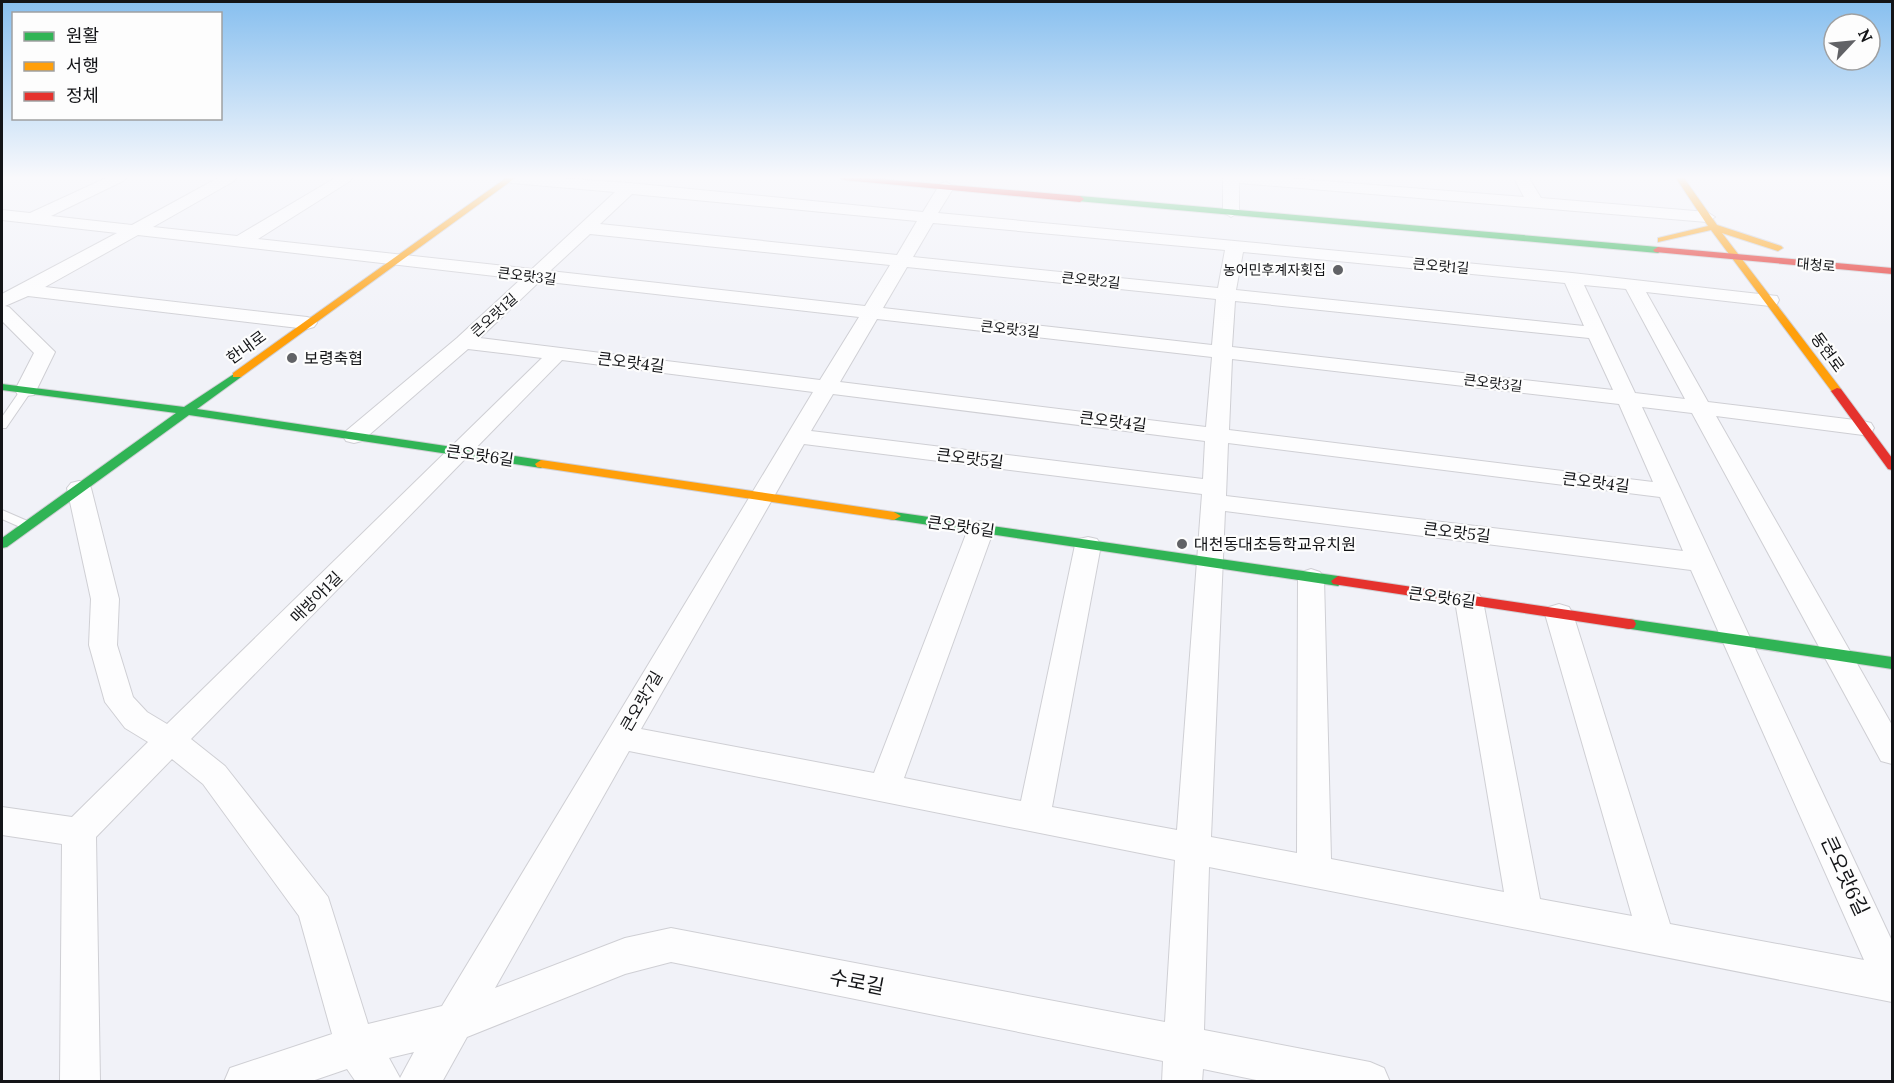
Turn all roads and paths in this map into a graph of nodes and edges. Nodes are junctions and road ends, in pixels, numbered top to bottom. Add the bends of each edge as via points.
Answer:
1 (585, 228) edge
2 (120, 229) edge
3 (137, 229) edge
4 (263, 229) edge
5 (439, 229) edge
6 (590, 229) edge
7 (921, 229) edge
8 (1043, 229) edge
9 (1438, 229) edge
10 (1508, 229) edge
11 (1693, 229) edge
12 (1715, 229) edge
13 (1728, 229) edge
14 (134, 230) junction
15 (1662, 240) junction
16 (240, 243) junction
17 (1235, 246) junction
18 (1785, 251) junction
19 (1674, 252) junction
20 (1731, 252) junction
21 (394, 260) junction
22 (1893, 260) edge
23 (902, 261) junction
24 (1806, 264) junction
25 (1893, 271) edge
26 (535, 277) junction
27 (1572, 279) junction
28 (1767, 280) junction
29 (1632, 284) junction
30 (26, 290) junction
31 (1227, 293) junction
32 (1770, 300) junction
33 (2, 301) edge
34 (2, 311) edge
35 (870, 314) junction
36 (307, 323) junction
37 (1597, 333) junction
38 (464, 342) junction
39 (1222, 352) junction
40 (558, 353) junction
41 (826, 386) junction
42 (2, 387) edge
43 (26, 390) junction
44 (1627, 399) junction
45 (1700, 407) junction
46 (185, 411) junction
47 (2, 425) edge
48 (1863, 428) junction
49 (1218, 434) junction
50 (354, 436) junction
51 (797, 436) junction
52 (461, 452) junction
53 (1893, 466) edge
54 (79, 488) junction
55 (1669, 491) junction
56 (1214, 495) junction
57 (761, 496) junction
58 (2, 514) edge
59 (27, 526) junction
60 (981, 529) junction
61 (2, 544) edge
62 (1088, 545) junction
63 (1701, 562) junction
64 (1211, 563) junction
65 (1311, 578) junction
66 (1469, 601) junction
67 (1559, 614) junction
68 (1737, 640) junction
69 (1838, 655) junction
70 (1893, 663) edge
71 (620, 737) junction
72 (171, 741) junction
73 (1893, 752) edge
74 (884, 788) junction
75 (1034, 817) junction
76 (2, 821) edge
77 (79, 832) junction
78 (1193, 848) junction
79 (1314, 871) junction
80 (1525, 912) junction
81 (1656, 938) junction
82 (1893, 982) edge
83 (453, 1023) junction
84 (355, 1047) junction
85 (1183, 1064) edge
86 (80, 1082) edge
87 (243, 1082) edge
88 (381, 1082) edge
89 (419, 1082) edge
90 (1370, 1082) edge

1 - 26 street, 큰오랏1길
2 - 14 street, 큰오랏3길
3 - 14 street
4 - 16 street
5 - 21 main road, 한내로
6 - 23 street, 큰오랏2길
7 - 23 street, 큰오랏7길
8 - 17 street, 큰오랏1길
9 - 19 main road, 대청로
10 - 15 main road, 대청로
11 - 15 main road
12 - 20 main road, 동현로
13 - 18 main road
14 - 16 street, 큰오랏3길
14 - 30 street
15 - 20 main road, 대청로
16 - 21 street, 큰오랏3길
17 - 27 street, 큰오랏1길
17 - 31 street
18 - 20 main road, 대청로
18 - 22 main road, 대청로
19 - 20 main road, 대청로
19 - 28 main road via 1721,270
20 - 24 main road, 대청로
20 - 28 main road, 동현로
21 - 26 street, 큰오랏3길
21 - 36 main road, 한내로
23 - 31 street, 큰오랏2길
23 - 35 street, 큰오랏7길
24 - 25 main road, 대청로
24 - 28 main road
26 - 35 street, 큰오랏3길
26 - 38 street, 큰오랏1길
27 - 29 street, 큰오랏1길
27 - 37 street
28 - 32 main road, 동현로
29 - 32 street, 큰오랏1길
29 - 45 street
30 - 33 street
30 - 36 street
31 - 37 street, 큰오랏2길
31 - 39 street
32 - 48 main road, 동현로
34 - 43 street via 45,352
35 - 39 street, 큰오랏3길
35 - 41 street, 큰오랏7길
36 - 46 main road, 한내로
37 - 44 street
38 - 40 street, 큰오랏4길
38 - 50 street, 큰오랏1길
39 - 44 street, 큰오랏3길
39 - 49 street
40 - 41 street, 큰오랏4길
40 - 52 street
41 - 49 street, 큰오랏4길
41 - 51 street, 큰오랏7길
42 - 43 main road, 큰오랏6길
43 - 46 main road, 큰오랏6길
43 - 47 lane
44 - 45 street, 큰오랏3길
44 - 55 street
45 - 48 street, 큰오랏3길
45 - 69 street
46 - 50 main road, 큰오랏6길
46 - 54 main road, 한내로
48 - 53 main road, 동현로
49 - 55 street, 큰오랏4길
49 - 56 street
50 - 52 main road, 큰오랏6길
51 - 56 street, 큰오랏5길
51 - 57 street, 큰오랏7길
52 - 57 main road, 큰오랏6길
52 - 72 street, 매방아1길
54 - 59 main road, 한내로
54 - 72 street via 105,599 103,645 120,702 136,720
55 - 63 street
56 - 63 street, 큰오랏5길
56 - 64 street
57 - 60 main road, 큰오랏6길
57 - 71 street, 큰오랏7길
58 - 59 lane
59 - 61 main road, 한내로
60 - 62 main road, 큰오랏6길
60 - 74 street
62 - 64 main road, 큰오랏6길
62 - 75 street
63 - 68 street
64 - 65 main road, 큰오랏6길
64 - 78 street
65 - 66 main road, 큰오랏6길
65 - 79 street
66 - 67 main road, 큰오랏6길
66 - 80 street
67 - 68 main road, 큰오랏6길
67 - 81 street
68 - 69 main road, 큰오랏6길
68 - 82 street, 큰오랏6길
69 - 70 main road, 큰오랏6길
69 - 73 street
71 - 74 street, 큰오랏7길
71 - 83 street
72 - 77 street, 매방아1길
72 - 84 street via 214,775 315,909
74 - 75 street, 큰오랏7길
75 - 78 street, 큰오랏7길
76 - 77 street
77 - 86 street
78 - 79 street, 큰오랏7길
78 - 85 street
79 - 80 street, 큰오랏7길
80 - 81 street, 큰오랏7길
81 - 82 street, 큰오랏7길
83 - 84 street, 수로길
83 - 85 street, 수로길 via 625,956 671,945
83 - 89 street
84 - 87 street, 수로길
84 - 88 street
85 - 90 street, 수로길

